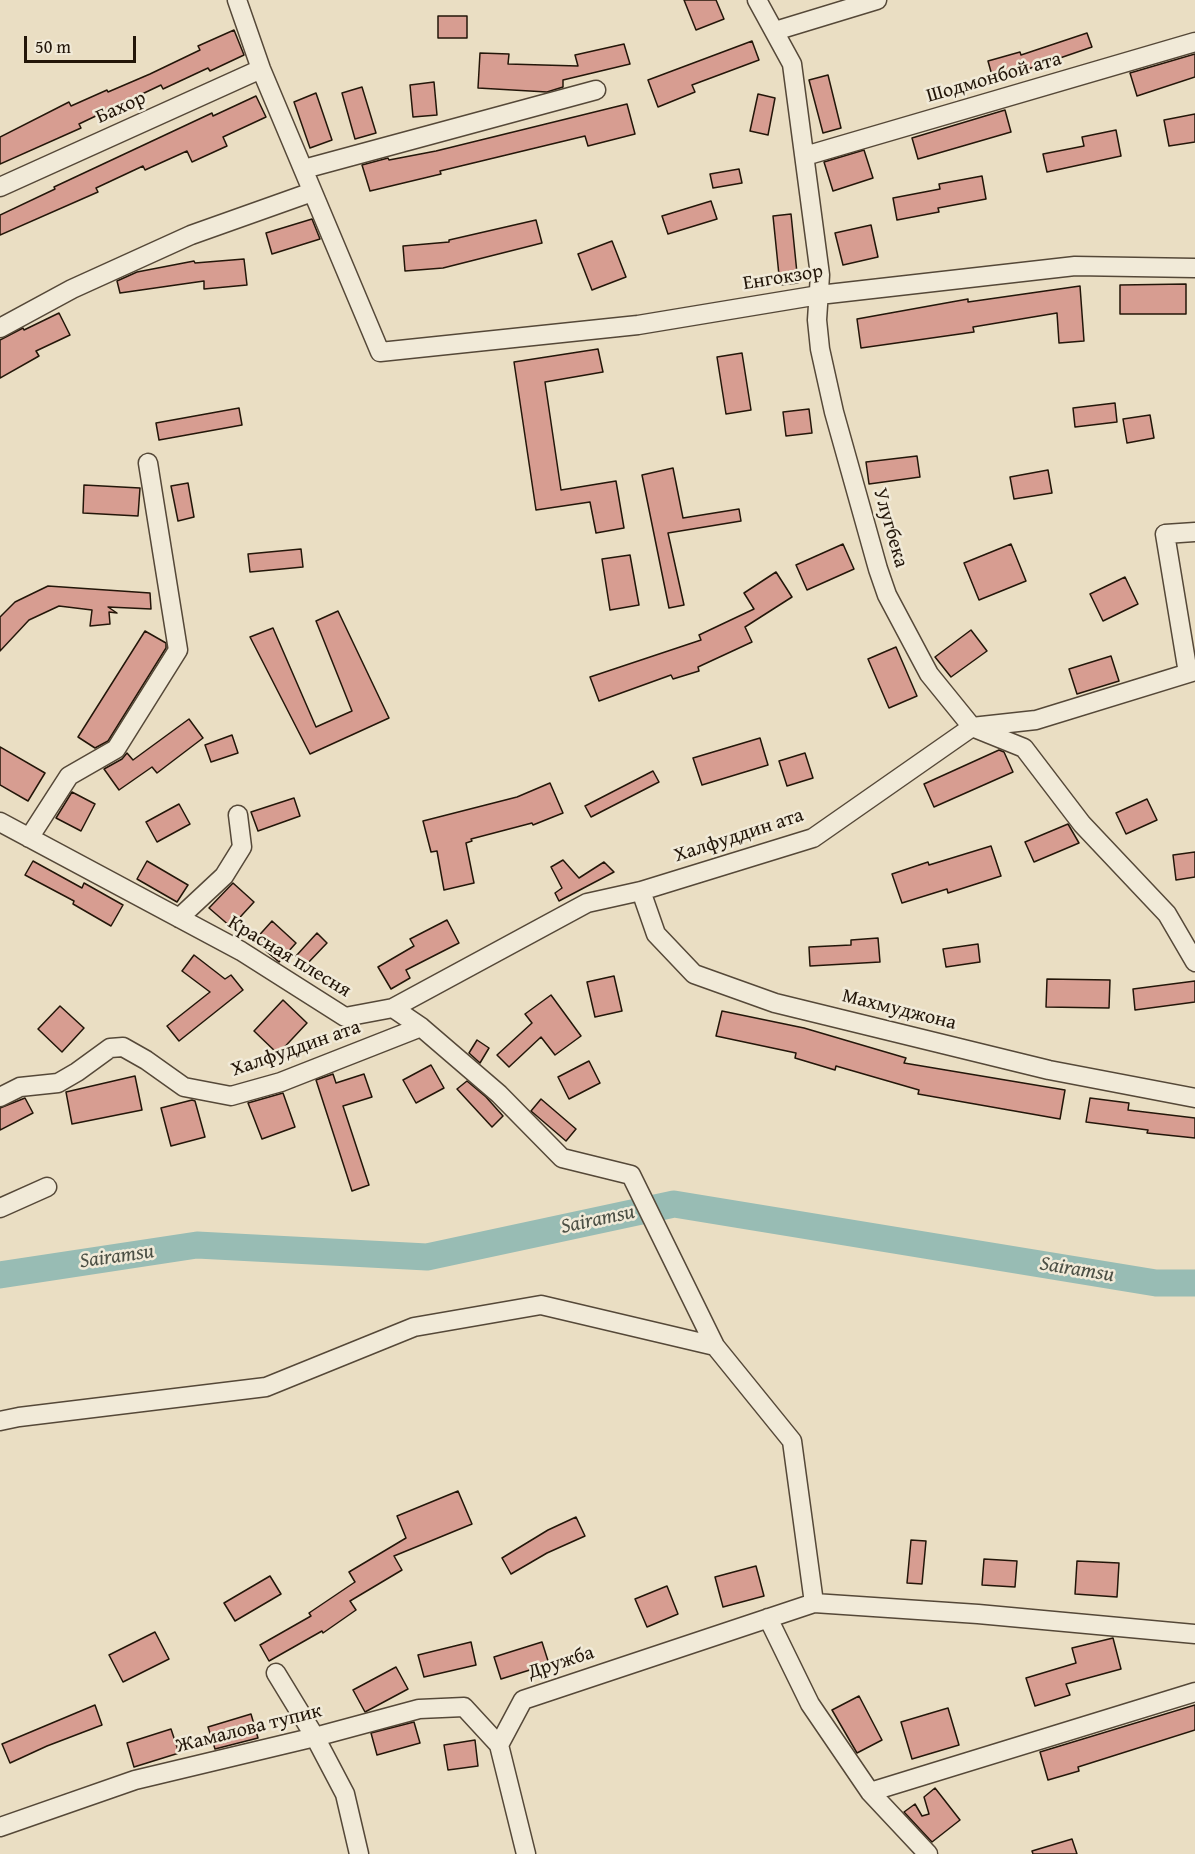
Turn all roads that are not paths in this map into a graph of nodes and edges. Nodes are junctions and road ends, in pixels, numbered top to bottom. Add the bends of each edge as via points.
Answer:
1 (237, 0) edge
2 (757, 0) edge
3 (877, 0) edge
4 (775, 31) junction
5 (1195, 42) edge
6 (261, 69) junction
7 (596, 90) dead end
8 (805, 156) junction
9 (304, 169) junction
10 (0, 187) edge
11 (312, 192) junction
12 (1195, 268) edge
13 (819, 295) junction
14 (0, 328) edge
15 (148, 463) dead end
16 (1195, 532) edge
17 (1192, 671) edge
18 (972, 727) junction
19 (238, 815) dead end
20 (0, 822) edge
21 (29, 838) junction
22 (641, 891) junction
23 (179, 918) junction
24 (1195, 962) edge
25 (393, 1008) junction
26 (421, 1027) junction
27 (0, 1097) edge
28 (1195, 1098) edge
29 (47, 1187) dead end
30 (0, 1208) edge
31 (715, 1346) junction
32 (0, 1421) edge
33 (814, 1603) junction
34 (768, 1618) junction
35 (1195, 1634) edge
36 (276, 1673) dead end
37 (1195, 1692) edge
38 (315, 1737) junction
39 (499, 1745) junction
40 (870, 1792) junction
41 (0, 1827) edge
42 (359, 1854) edge
43 (525, 1854) edge
44 (928, 1854) edge

1 - 6 street
2 - 4 street, Улугбека
3 - 4 street
4 - 8 street, Улугбека via 792,64
5 - 8 street, Шодмонбой ата
6 - 9 street
6 - 10 street, Бахор
7 - 9 street
8 - 13 street, Улугбека
9 - 11 street
11 - 13 street, Енгокзор via 380,352 638,325
11 - 14 street via 191,235 72,289
12 - 13 street, Енгокзор via 1075,266
13 - 18 street, Улугбека via 819,339 834,412 878,569 929,674
15 - 21 street via 178,650 116,748 69,776
16 - 17 street via 1165,534
17 - 18 street, Халфуддин ата via 1036,720
18 - 22 street, Халфуддин ата via 813,838
18 - 24 street, Улугбека via 1024,748 1082,824 1167,914
19 - 23 street via 242,847 224,876
20 - 21 street, Красная плесня
21 - 23 street, Красная плесня
22 - 25 street, Халфуддин ата via 587,903
22 - 28 street, Махмуджона via 656,934 694,974 776,1003 1049,1070
23 - 25 street, Красная плесня via 241,951 345,1017
25 - 26 street
26 - 27 street, Халфуддин ата via 280,1082 231,1096 184,1087 123,1047 110,1048 58,1083 20,1088
26 - 31 street via 499,1094 562,1158 631,1175
29 - 30 street
31 - 32 street via 541,1305 414,1327 266,1387
31 - 33 street via 792,1441
33 - 34 street, Дружба
33 - 35 street
34 - 39 street, Дружба via 523,1700
34 - 40 street via 810,1704
36 - 38 street
37 - 40 street
38 - 39 street, Жамалова тупик via 419,1709 464,1707
38 - 41 street, Жамалова тупик via 135,1780
38 - 42 street via 345,1794
39 - 43 street
40 - 44 street

